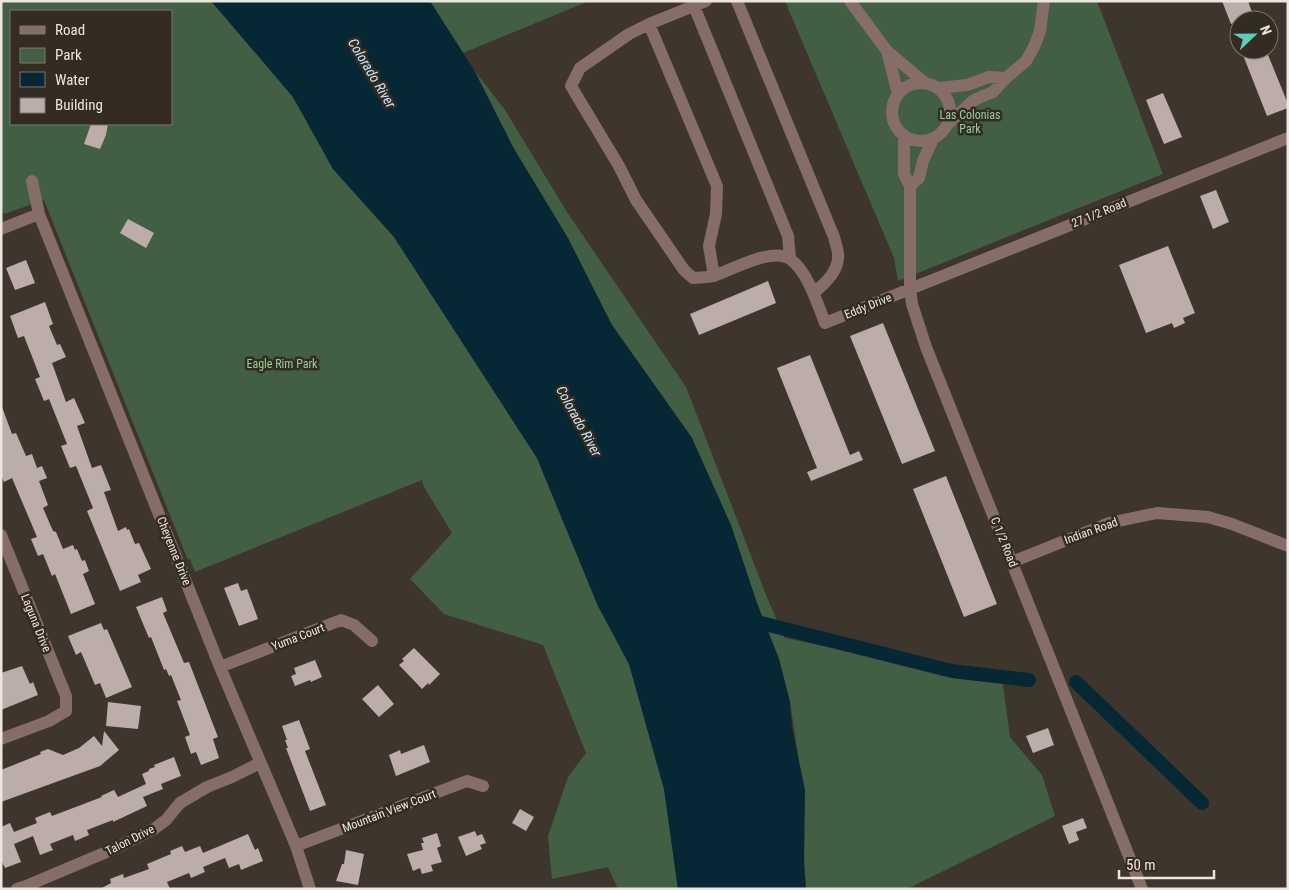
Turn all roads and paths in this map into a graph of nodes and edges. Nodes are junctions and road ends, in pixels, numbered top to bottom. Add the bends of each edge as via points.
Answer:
1 (737, 1) edge
2 (850, 1) edge
3 (1045, 2) edge
4 (700, 4) edge
5 (649, 24) junction
6 (887, 51) junction
7 (1006, 78) junction
8 (925, 82) junction
9 (939, 88) junction
10 (898, 94) junction
11 (949, 123) junction
12 (904, 136) junction
13 (1288, 138) edge
14 (933, 139) junction
15 (32, 181) dead end
16 (910, 186) junction
17 (39, 214) junction
18 (1, 229) edge
19 (790, 258) junction
20 (714, 276) junction
21 (910, 288) junction
22 (813, 292) junction
23 (1, 535) edge
24 (1288, 546) edge
25 (1012, 562) junction
26 (6, 563) edge
27 (372, 641) dead end
28 (220, 667) junction
29 (1, 739) edge
30 (260, 764) junction
31 (483, 786) dead end
32 (296, 846) junction
33 (17, 889) edge
34 (310, 889) edge
35 (1142, 889) edge

1 - 22 street via 836,245 838,254 834,271 825,284
2 - 6 street
3 - 7 street via 1034,47 1026,62
4 - 5 street
4 - 19 street via 788,236
5 - 20 street via 717,186 716,214 709,246
5 - 20 street via 580,68 571,86 636,200 684,270 693,278
6 - 8 street
6 - 10 street
7 - 9 street via 989,78
7 - 11 street via 993,92 974,100
8 - 9 street
8 - 10 street via 910,85
9 - 11 street via 949,101
10 - 12 street via 892,116
11 - 14 street via 940,136
12 - 14 street via 918,141
12 - 16 street, C 1/2 Road via 904,174
13 - 21 street, 27 1/2 Road
14 - 16 street via 919,178
15 - 17 street, Cheyenne Drive
16 - 21 street, C 1/2 Road
17 - 18 street
17 - 28 street, Cheyenne Drive
19 - 20 street via 776,255 762,258
19 - 22 street
21 - 22 street, Eddy Drive via 825,323
21 - 25 street, C 1/2 Road via 926,347
23 - 26 street, Laguna Drive
24 - 25 street, Indian Road via 1208,517 1157,513 1109,522
25 - 35 street, C 1/2 Road
26 - 29 street, Laguna Drive via 66,696 66,711
27 - 28 street, Yuma Court via 354,625 340,620
28 - 30 street, Cheyenne Drive
30 - 32 street, Cheyenne Drive
30 - 33 street, Talon Drive via 207,787 180,803 166,820 146,833
31 - 32 street, Mountain View Court via 467,781
32 - 34 street, Cheyenne Drive

